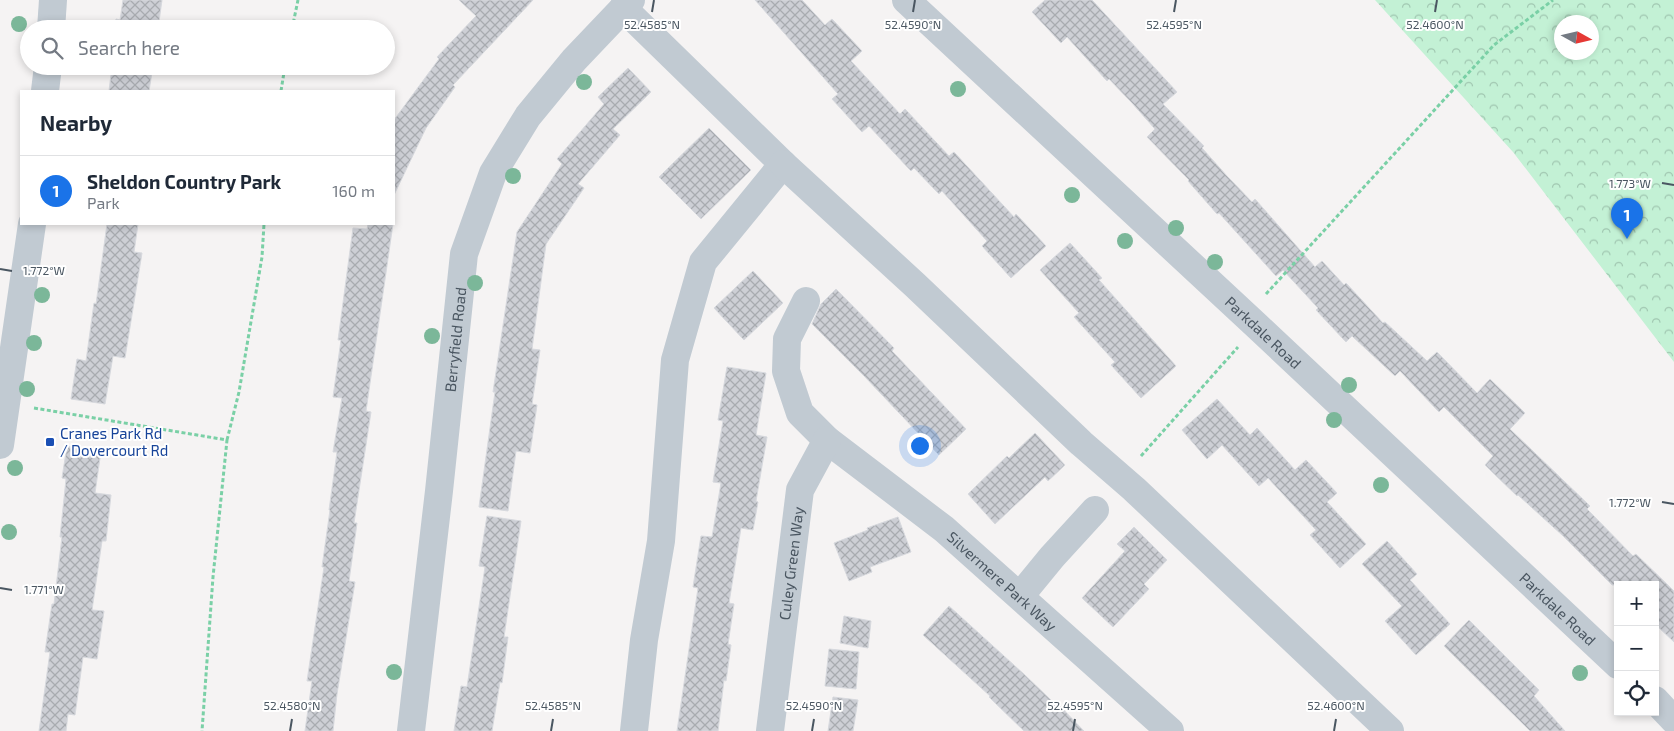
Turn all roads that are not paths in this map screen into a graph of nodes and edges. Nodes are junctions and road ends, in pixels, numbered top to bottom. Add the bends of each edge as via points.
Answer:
1 (53, 0) edge
2 (906, 0) edge
3 (627, 4) edge
4 (52, 20) edge
5 (47, 75) edge
6 (45, 90) edge
7 (783, 164) junction
8 (32, 225) edge
9 (806, 301) dead end
10 (827, 440) junction
11 (0, 445) edge
12 (1095, 510) dead end
13 (1020, 596) junction
14 (1614, 661) edge
15 (1659, 704) edge
16 (1674, 720) edge
17 (411, 731) edge
18 (634, 731) edge
19 (770, 731) edge
20 (1170, 731) edge
21 (1390, 731) edge

1 - 4 street
2 - 14 street, Parkdale Road
3 - 7 street
3 - 17 street, Berryfield Road via 574,60 528,116 493,173 464,254
5 - 6 street
7 - 18 street via 703,262 675,360 661,541 644,640
7 - 21 street
8 - 11 street
9 - 10 street via 787,339 786,371 800,413
10 - 13 street, Silvermere Park Way via 944,529
10 - 19 street, Culey Green Way via 800,490
12 - 13 street
13 - 20 street, Silvermere Park Way
15 - 16 street

